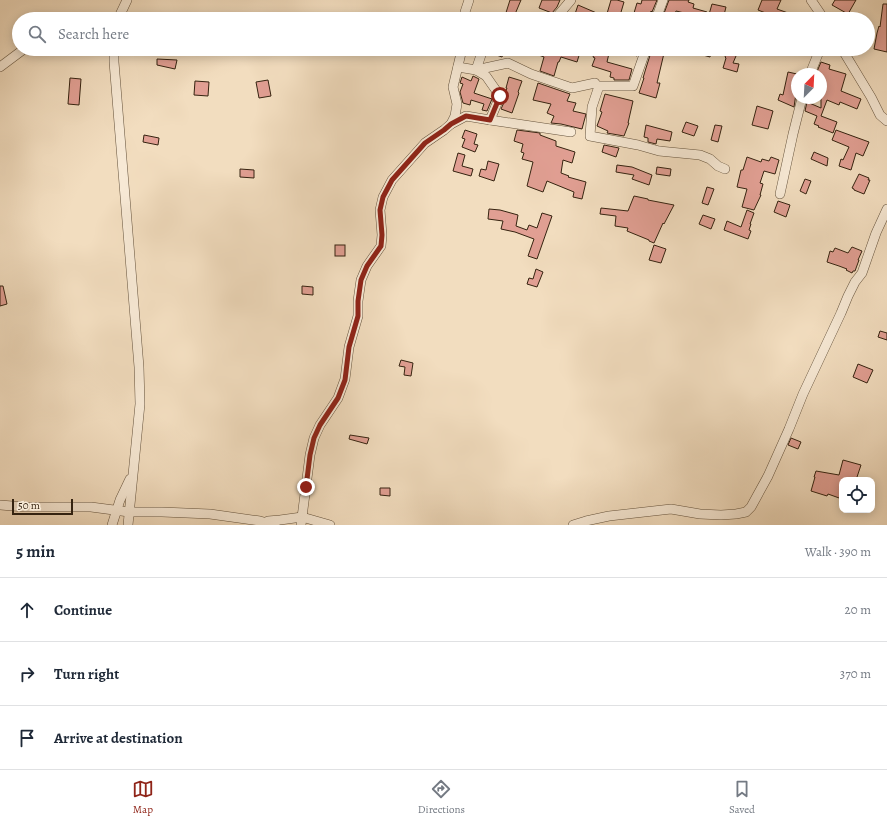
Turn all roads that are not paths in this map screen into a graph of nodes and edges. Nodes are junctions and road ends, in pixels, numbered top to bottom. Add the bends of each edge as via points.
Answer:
1 (127, 0) edge
2 (469, 0) edge
3 (570, 0) edge
4 (663, 0) edge
5 (811, 0) edge
6 (121, 12) edge
7 (465, 12) edge
8 (561, 12) edge
9 (659, 12) edge
10 (819, 12) edge
11 (15, 56) edge
12 (114, 56) edge
13 (460, 56) edge
14 (481, 56) edge
15 (644, 56) edge
16 (817, 56) edge
17 (846, 56) edge
18 (0, 67) edge
19 (458, 67) junction
20 (812, 68) edge
21 (476, 70) junction
22 (595, 83) dead end
23 (800, 104) edge
24 (490, 120) junction
25 (887, 121) edge
26 (451, 124) junction
27 (571, 132) dead end
28 (725, 169) dead end
29 (780, 194) dead end
30 (887, 209) edge
31 (133, 474) junction
32 (0, 505) edge
33 (117, 511) junction
34 (129, 512) junction
35 (260, 521) junction
36 (302, 521) edge
37 (112, 525) edge
38 (128, 525) edge
39 (275, 525) edge
40 (330, 525) edge
41 (573, 525) edge

1 - 6 street
2 - 7 street
3 - 8 street
4 - 9 street
5 - 10 street
11 - 18 street
12 - 31 street via 139,367 140,404
13 - 19 street
14 - 21 street
15 - 28 street via 633,86 599,86 592,107 590,136 659,151 700,155
16 - 20 street
17 - 25 street via 880,115
19 - 21 street
19 - 26 street via 453,87 457,104
21 - 22 street via 508,63 572,88
21 - 24 street via 486,76 500,96
23 - 29 street
24 - 26 street via 466,116
24 - 27 street
26 - 36 street via 425,143 392,180 383,197 380,210 381,246 361,280 358,316 349,347 345,380 338,398 314,438
30 - 41 street via 862,273 848,296 777,456 751,507 746,512 721,515 671,508 609,516
31 - 33 street
31 - 34 street
32 - 33 street via 91,507
33 - 34 street
33 - 37 street
34 - 35 street via 210,514
34 - 38 street
35 - 36 street
35 - 39 street
36 - 40 street

